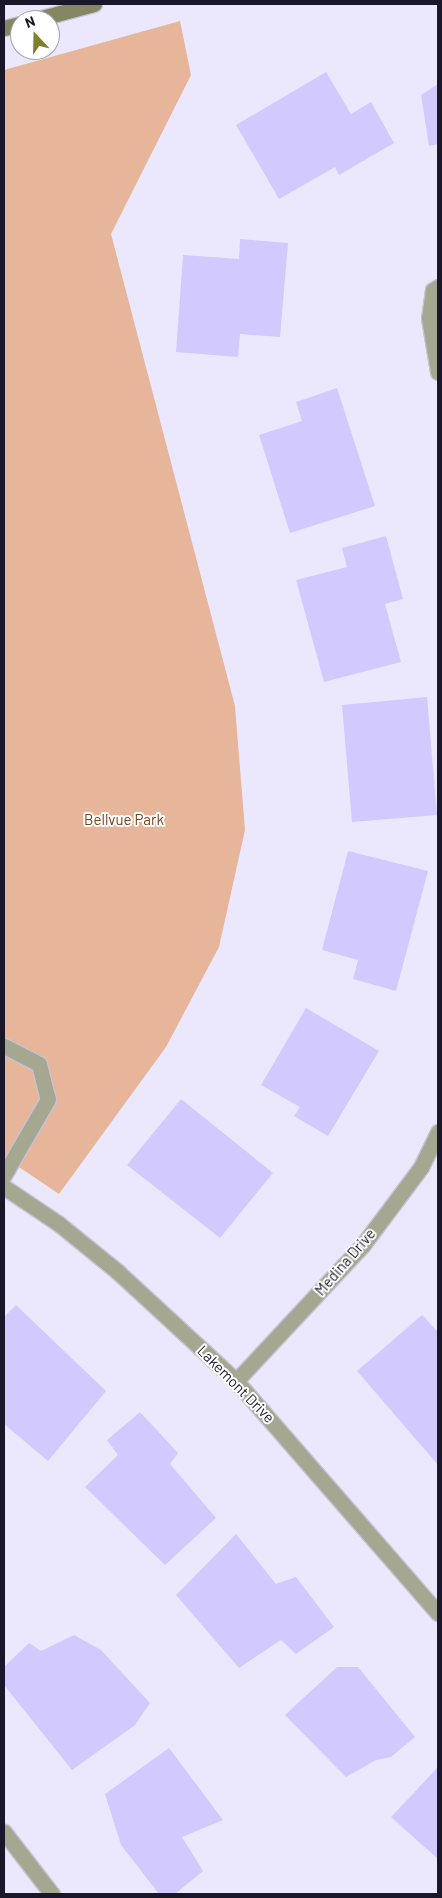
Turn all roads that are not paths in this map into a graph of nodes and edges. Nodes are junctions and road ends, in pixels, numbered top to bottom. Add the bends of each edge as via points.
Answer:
1 (94, 4) edge
2 (60, 13) edge
3 (438, 287) edge
4 (438, 372) edge
5 (4, 1046) edge
6 (438, 1132) edge
7 (4, 1175) edge
8 (4, 1187) edge
9 (236, 1381) junction
10 (438, 1613) edge
11 (4, 1832) edge
12 (52, 1894) edge

1 - 2 street
3 - 4 street via 433,290 429,318
5 - 7 street via 39,1064 48,1099
6 - 9 street, Medina Drive via 420,1166 362,1246
8 - 9 street, Lakemont Drive via 59,1224 118,1272
9 - 10 street, Lakemont Drive
11 - 12 street

